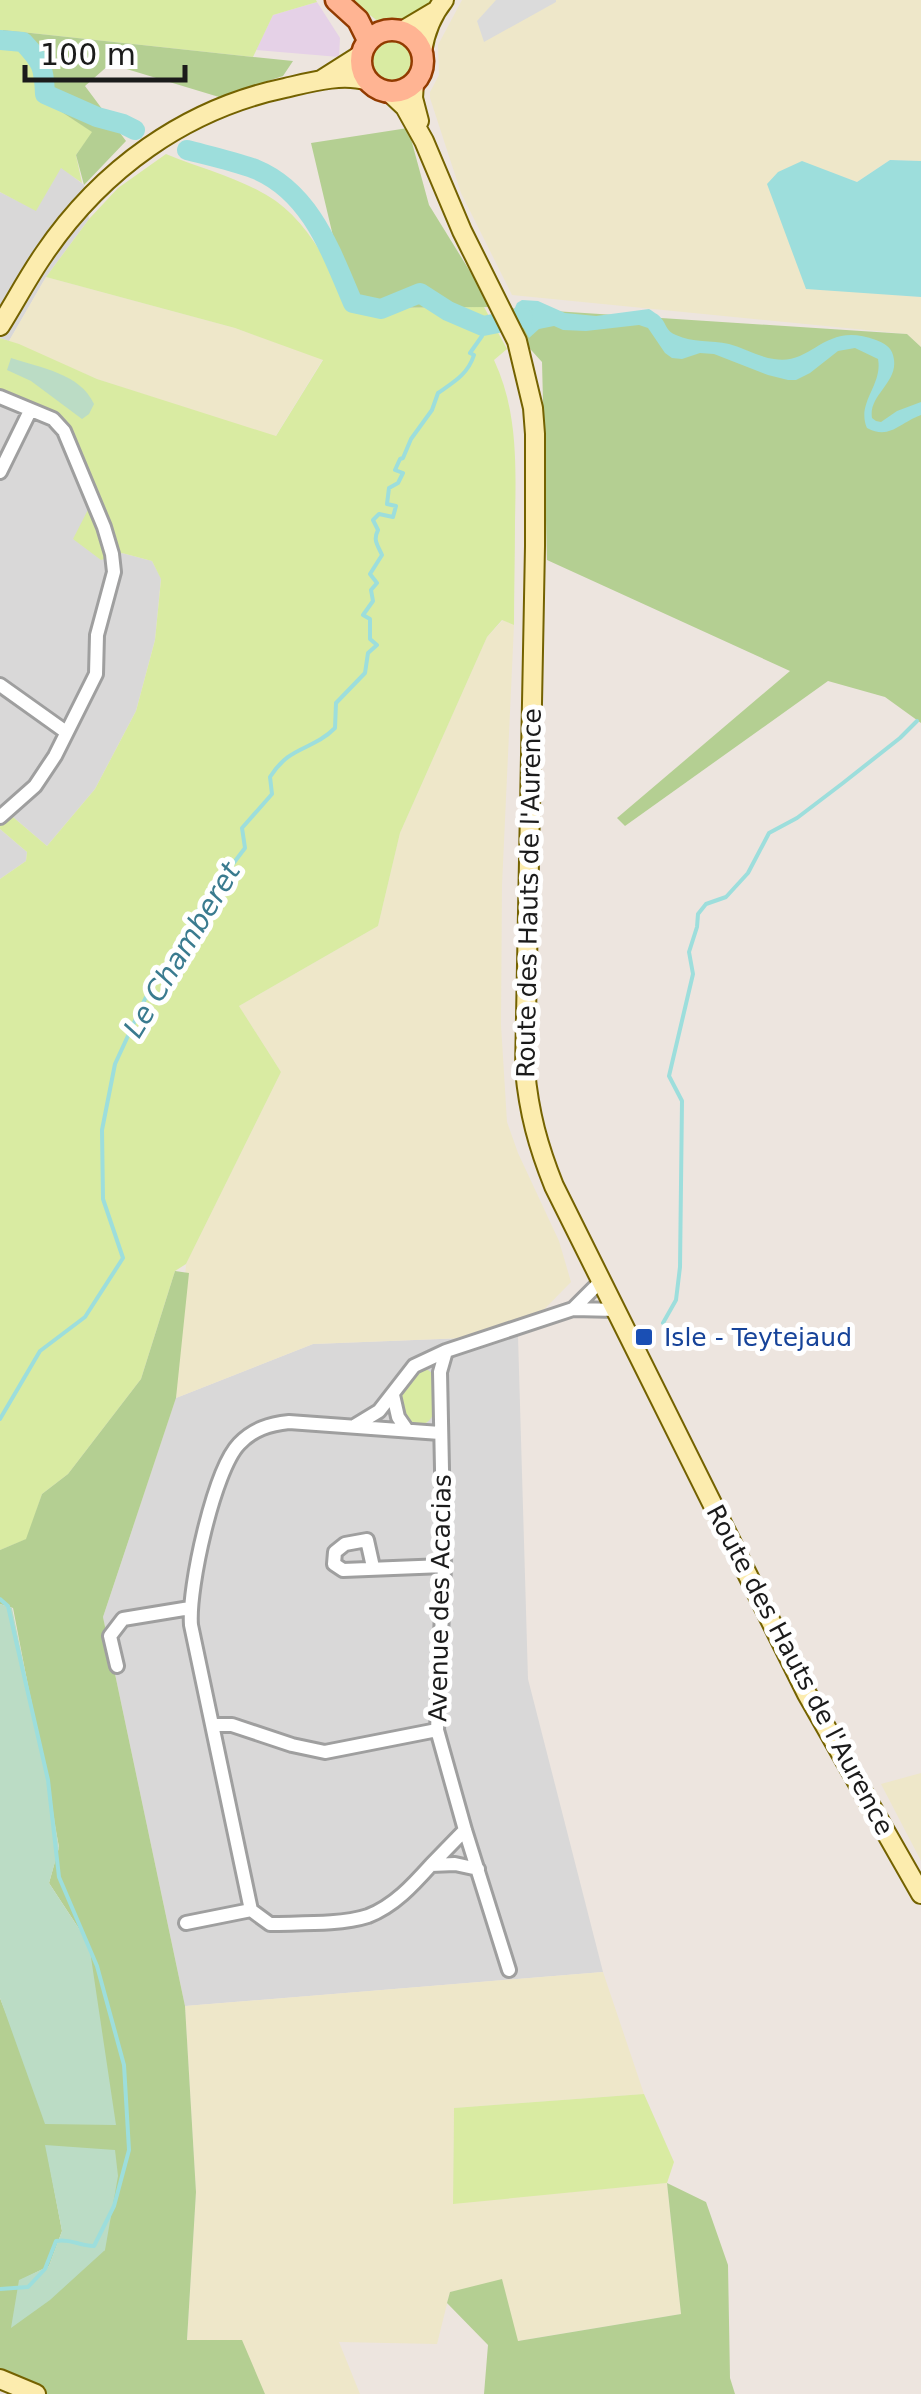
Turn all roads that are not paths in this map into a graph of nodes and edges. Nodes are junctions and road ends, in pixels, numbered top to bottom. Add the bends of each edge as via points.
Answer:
1 (336, 0) edge
2 (352, 0) edge
3 (439, 6) edge
4 (396, 30) junction
5 (365, 47) junction
6 (422, 52) junction
7 (320, 80) junction
8 (368, 81) junction
9 (414, 83) junction
10 (390, 92) junction
11 (424, 141) junction
12 (0, 326) edge
13 (0, 396) edge
14 (30, 410) junction
15 (0, 472) edge
16 (0, 685) edge
17 (66, 732) junction
18 (0, 817) edge
19 (602, 1280) junction
20 (573, 1309) junction
21 (617, 1310) junction
22 (446, 1351) junction
23 (393, 1395) junction
24 (354, 1426) junction
25 (406, 1430) junction
26 (440, 1433) junction
27 (444, 1566) junction
28 (373, 1567) dead end
29 (190, 1608) junction
30 (117, 1666) dead end
31 (212, 1726) junction
32 (437, 1730) junction
33 (465, 1830) junction
34 (431, 1865) junction
35 (478, 1869) junction
36 (921, 1894) edge
37 (251, 1910) junction
38 (186, 1924) dead end
39 (510, 1970) dead end
40 (0, 2379) edge
41 (36, 2394) edge

1 - 5 main road via 358,20
2 - 4 main road
3 - 4 main road
3 - 6 main road
4 - 5 main road via 374,35
4 - 6 main road
5 - 7 main road
5 - 8 main road
6 - 9 main road
7 - 8 main road
7 - 12 main road via 216,108 133,158 65,226
8 - 10 main road
9 - 10 main road
9 - 11 main road
10 - 11 main road
11 - 19 main road, Route des Hauts de l'Aurence via 527,376 535,434 525,1070 538,1144
13 - 14 street
14 - 15 street
14 - 17 street via 64,431 112,554 96,674
16 - 17 street
17 - 18 street via 35,786
19 - 20 street
19 - 21 main road, Route des Hauts de l'Aurence
20 - 21 street
20 - 22 street
21 - 36 main road, Route des Hauts de l'Aurence via 807,1694
22 - 23 street via 414,1366
22 - 26 street, Avenue des Acacias
23 - 24 street
23 - 25 street
24 - 25 street
24 - 29 street via 275,1424 240,1443 224,1465
25 - 26 street
26 - 27 street, Avenue des Acacias
27 - 28 street
27 - 32 street, Avenue des Acacias
29 - 30 street via 122,1618 110,1636
29 - 31 street
31 - 32 street via 232,1725 326,1752
31 - 37 street
32 - 33 street, Avenue des Acacias
33 - 34 street
33 - 35 street, Avenue des Acacias
34 - 35 street
34 - 37 street via 409,1890 365,1917 270,1924
35 - 39 street, Avenue des Acacias
37 - 38 street
40 - 41 main road

